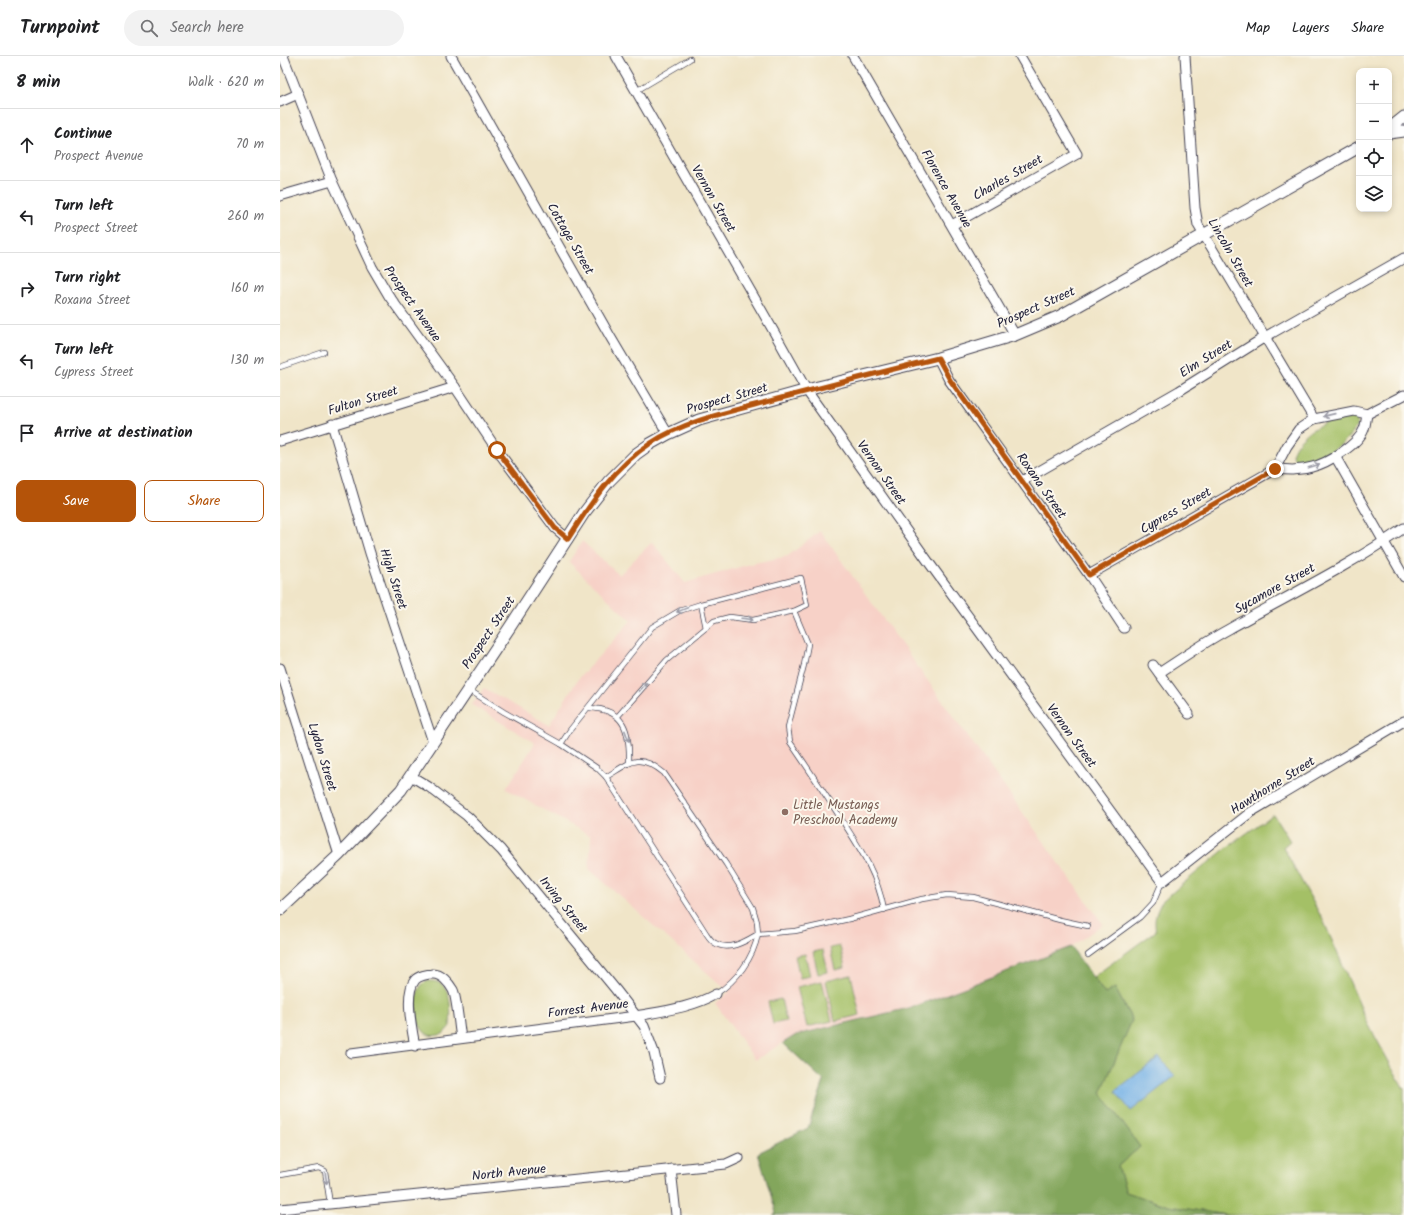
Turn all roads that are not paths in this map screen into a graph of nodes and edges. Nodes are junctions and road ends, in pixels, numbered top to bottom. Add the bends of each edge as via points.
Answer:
1 (283, 56) edge
2 (451, 56) edge
3 (616, 56) edge
4 (853, 56) edge
5 (1020, 56) edge
6 (1185, 56) edge
7 (690, 59) dead end
8 (636, 91) junction
9 (298, 94) junction
10 (280, 102) edge
11 (1404, 117) edge
12 (1392, 127) edge
13 (1404, 131) edge
14 (1392, 133) edge
15 (1356, 149) edge
16 (332, 181) junction
17 (280, 196) edge
18 (952, 225) junction
19 (1203, 235) junction
20 (1404, 258) edge
21 (1015, 335) junction
22 (1265, 338) junction
23 (324, 352) dead end
24 (938, 358) junction
25 (280, 367) edge
26 (455, 387) junction
27 (807, 391) junction
28 (1404, 395) edge
29 (1367, 414) junction
30 (1314, 419) junction
31 (332, 424) junction
32 (668, 434) junction
33 (280, 441) edge
34 (1336, 456) junction
35 (1275, 469) junction
36 (1022, 482) junction
37 (1404, 528) edge
38 (568, 539) junction
39 (1385, 542) junction
40 (1089, 575) junction
41 (1404, 577) edge
42 (701, 604) junction
43 (794, 611) junction
44 (706, 628) junction
45 (1124, 628) dead end
46 (280, 668) edge
47 (468, 690) junction
48 (589, 708) junction
49 (1189, 714) dead end
50 (618, 716) junction
51 (1404, 722) edge
52 (433, 742) junction
53 (561, 744) junction
54 (629, 763) junction
55 (411, 776) junction
56 (606, 777) junction
57 (339, 855) junction
58 (1162, 882) junction
59 (280, 910) edge
60 (884, 910) junction
61 (1088, 926) dead end
62 (758, 934) junction
63 (1088, 955) dead end
64 (716, 994) joint
65 (636, 1016) junction
66 (461, 1038) junction
67 (415, 1046) junction
68 (351, 1053) dead end
69 (660, 1078) dead end
70 (739, 1158) dead end
71 (671, 1170) junction
72 (280, 1175) edge
73 (330, 1204) junction
74 (280, 1209) edge
75 (676, 1215) edge

1 - 9 street, Prospect Avenue
2 - 32 street, Cottage Street
3 - 8 street, Vernon Street
4 - 18 street, Florence Avenue
5 - 18 street, Charles Street via 1077,154
6 - 19 street, Lincoln Street via 1195,208 1198,226
7 - 8 lane
8 - 27 street, Vernon Street
9 - 10 street
9 - 16 street, Prospect Avenue
11 - 12 street
13 - 14 street
15 - 19 street, Prospect Street
16 - 17 street
16 - 26 street, Prospect Avenue via 372,267
18 - 21 street, Florence Avenue
19 - 21 street, Prospect Street via 1060,316
19 - 22 street, Lincoln Street
20 - 22 street, Elm Street
21 - 24 street, Prospect Street
22 - 30 street, Lincoln Street
22 - 36 street, Elm Street
23 - 25 lane
24 - 27 street, Prospect Street
24 - 36 street, Roxana Street via 950,380
26 - 31 street, Fulton Street
26 - 38 street, Prospect Avenue via 497,450 555,528
27 - 32 street, Prospect Street via 699,420
27 - 58 street, Vernon Street
28 - 29 street
29 -> 30 street via 1354,411
29 - 34 street via 1364,430 1356,441
30 - 35 street via 1300,429 1287,446
31 - 33 street, Fulton Street
31 - 52 street, High Street via 370,553
32 - 38 street, Prospect Street via 636,454 609,480
35 -> 34 street via 1297,470 1313,467
34 - 39 street
35 - 40 street, Cypress Street
36 - 40 street, Roxana Street
37 - 39 street, Sycamore Street
38 - 47 street, Prospect Street
39 - 41 street
39 - 49 street, Sycamore Street via 1156,669
40 - 45 street, Roxana Street
42 - 43 lane via 801,578 807,605
42 - 44 lane
42 -> 48 lane via 679,611 652,628
44 -> 43 lane via 714,621 730,617 753,620
43 - 60 lane via 808,644 788,727 790,742 865,855 881,894
50 -> 44 lane via 667,660
46 - 57 street, Lydon Street
47 - 52 street, Prospect Street
47 - 53 lane
48 - 50 lane via 600,708
48 - 53 lane
50 -> 54 lane via 629,743
51 - 58 street, Hawthorne Street via 1251,812
52 - 55 street, Prospect Street
53 - 56 lane
54 - 56 lane
54 - 62 lane via 644,761 664,773 753,908
55 - 57 street, Prospect Street via 401,790
55 - 65 street, Irving Street via 467,816 501,850
56 - 62 lane via 706,933 715,943 735,946
57 - 59 street, Prospect Street
58 - 63 lane via 1153,903 1140,917
60 - 61 lane via 922,899 953,895 973,897
60 - 62 lane via 795,931
62 - 64 lane via 755,947 743,969
64 - 65 street, Forrest Avenue via 676,1009
65 - 66 street, Forrest Avenue
65 - 69 street, Irving Street via 644,1026
66 - 67 street, Forrest Avenue
66 - 67 street via 454,991 441,976 433,973 415,980 410,993 410,1019
67 - 68 street, Forrest Avenue
70 - 71 street, North Avenue via 726,1164
71 - 73 street, North Avenue
71 - 75 street
72 -> 73 lane via 319,1168 325,1171
73 - 74 street, North Avenue

